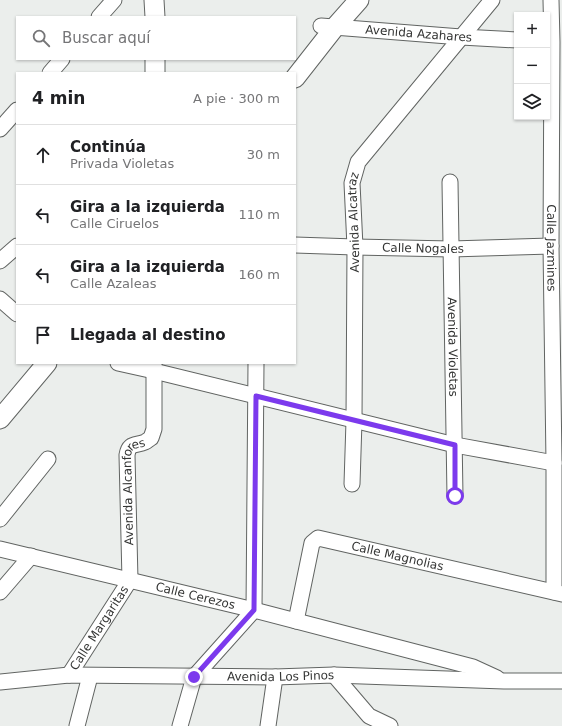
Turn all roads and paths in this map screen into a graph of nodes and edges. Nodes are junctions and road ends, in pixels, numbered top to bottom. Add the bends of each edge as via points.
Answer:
1 (114, 0) edge
2 (154, 0) edge
3 (343, 0) edge
4 (360, 0) edge
5 (492, 0) edge
6 (551, 0) edge
7 (100, 16) edge
8 (155, 16) edge
9 (328, 27) junction
10 (461, 37) junction
11 (514, 40) edge
12 (550, 42) edge
13 (296, 58) edge
14 (61, 60) edge
15 (155, 60) edge
16 (294, 60) edge
17 (51, 72) edge
18 (155, 72) edge
19 (285, 72) edge
20 (296, 76) edge
21 (450, 182) dead end
22 (296, 245) edge
23 (551, 246) junction
24 (16, 247) edge
25 (355, 247) junction
26 (452, 248) junction
27 (0, 261) edge
28 (0, 299) edge
29 (16, 313) edge
30 (46, 364) edge
31 (127, 364) edge
32 (256, 364) edge
33 (154, 367) edge
34 (256, 396) junction
35 (0, 419) edge
36 (354, 421) junction
37 (455, 445) junction
38 (48, 458) dead end
39 (554, 463) junction
40 (352, 484) dead end
41 (455, 496) dead end
42 (0, 520) edge
43 (0, 548) edge
44 (31, 556) junction
45 (130, 580) junction
46 (0, 592) edge
47 (558, 593) edge
48 (254, 610) junction
49 (296, 621) junction
50 (69, 675) junction
51 (334, 675) junction
52 (90, 676) junction
53 (194, 677) junction
54 (275, 677) junction
55 (504, 681) junction
56 (562, 681) edge
57 (0, 682) edge
58 (368, 721) edge
59 (77, 726) edge
60 (180, 726) edge
61 (268, 726) edge
62 (390, 726) edge

1 - 7 street
2 - 8 street
3 - 9 street
4 - 9 street
5 - 10 street, Avenida Alcatraz
6 - 12 street, Calle Jazmines
9 - 10 street, Avenida Azahares
9 - 13 street
9 - 20 street
10 - 11 street, Avenida Azahares
10 - 25 street, Avenida Alcatraz via 358,162 352,183
12 - 23 street, Calle Jazmines
14 - 17 street
15 - 18 street
16 - 19 street
21 - 26 street, Avenida Violetas
22 - 25 street, Calle Nogales
23 - 26 street, Calle Nogales
23 - 39 street, Calle Jazmines
24 - 27 street
25 - 26 street, Calle Nogales
25 - 36 street, Avenida Alcatraz
26 - 37 street, Avenida Violetas
28 - 29 street
30 - 35 street
31 - 33 street
32 - 34 street
33 - 34 street
33 - 45 street, Avenida Alcanfores via 154,429 151,438 131,446 126,455
34 - 36 street
34 - 48 street
36 - 37 street
36 - 40 street, Avenida Alcatraz
37 - 39 street
37 - 41 street, Avenida Violetas
38 - 42 street
39 - 47 street, Calle Jazmines
43 - 44 street, Calle Cerezos
44 - 45 street, Calle Cerezos
44 - 46 street
45 - 48 street, Calle Cerezos
45 - 50 street, Calle Margaritas
47 - 49 street, Calle Magnolias via 318,538 312,543
48 - 49 street, Calle Cerezos
48 - 53 street
49 - 55 street, Calle Cerezos via 473,667
50 - 52 street, Avenida Los Pinos
50 - 57 street, Avenida Los Pinos
51 - 54 street, Avenida Los Pinos
51 - 55 street, Avenida Los Pinos
51 - 58 street
52 - 53 street, Avenida Los Pinos
52 - 59 street
53 - 54 street, Avenida Los Pinos
53 - 60 street
54 - 61 street
55 - 56 street, Avenida Los Pinos
58 - 62 street

